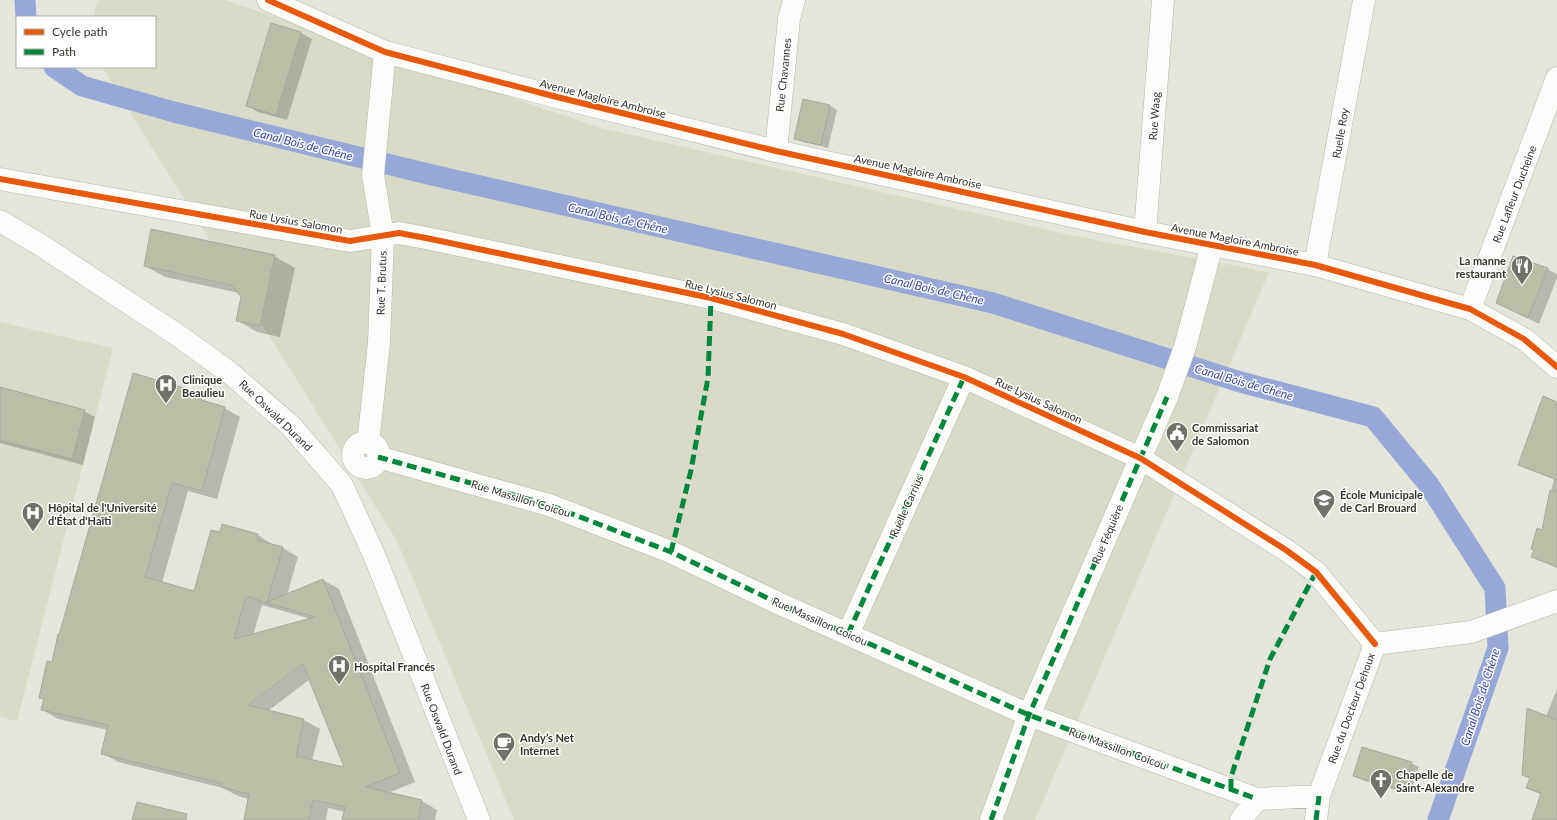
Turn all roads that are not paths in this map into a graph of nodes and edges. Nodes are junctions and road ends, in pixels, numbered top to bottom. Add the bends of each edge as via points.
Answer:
1 (268, 0) edge
2 (794, 0) edge
3 (1164, 0) edge
4 (1364, 0) edge
5 (385, 52) junction
6 (1557, 78) edge
7 (776, 151) junction
8 (0, 178) edge
9 (0, 221) edge
10 (1146, 232) junction
11 (383, 236) junction
12 (1212, 245) junction
13 (1316, 265) junction
14 (1470, 310) junction
15 (1557, 367) edge
16 (964, 377) junction
17 (373, 450) junction
18 (1140, 458) junction
19 (342, 485) junction
20 (1550, 603) edge
21 (848, 634) junction
22 (1375, 644) junction
23 (1029, 715) junction
24 (1319, 796) junction
25 (1257, 799) junction
26 (479, 820) edge
27 (991, 820) edge
28 (1241, 820) edge
29 (1316, 820) edge

1 - 5 street, Avenue Magloire Ambroise
2 - 7 street, Rue Chavannes via 789,19
3 - 10 street, Rue Waag
4 - 13 street, Ruelle Roy
5 - 7 street, Avenue Magloire Ambroise
5 - 11 street, Rue T. Brutus via 373,175
6 - 14 street, Rue Lafleur Ducheine
7 - 10 street, Avenue Magloire Ambroise
8 - 11 street, Rue Lysius Salomon via 350,241
9 - 19 street, Rue Oswald Durand via 172,331 230,373 291,426
10 - 12 street, Avenue Magloire Ambroise
11 - 16 street, Rue Lysius Salomon via 399,233 426,238 711,298 843,334
11 - 17 street, Rue T. Brutus
12 - 13 street, Avenue Magloire Ambroise
12 - 18 street, Rue Féquière via 1185,347 1167,397
13 - 14 street, Avenue Magloire Ambroise
14 - 15 street, Avenue Magloire Ambroise via 1524,339
16 - 18 street, Rue Lysius Salomon
16 - 21 street, Ruelle Carrius
17 - 19 street via 376,463 371,467 359,467
17 - 21 street, Rue Massillon Coicou via 557,508 671,552
18 - 22 street, Rue Lysius Salomon via 1286,550 1316,572
18 - 23 street, Rue Féquière
19 - 26 street, Rue Oswald Durand via 375,557
20 - 22 street, Rue du Docteur Dehoux via 1471,632
21 - 23 street, Rue Massillon Coicou
22 - 24 street, Rue du Docteur Dehoux
23 - 25 street, Rue Massillon Coicou
23 - 27 street, Rue Féquière
24 - 25 street
24 - 29 street, Rue du Docteur Dehoux
25 - 28 street

